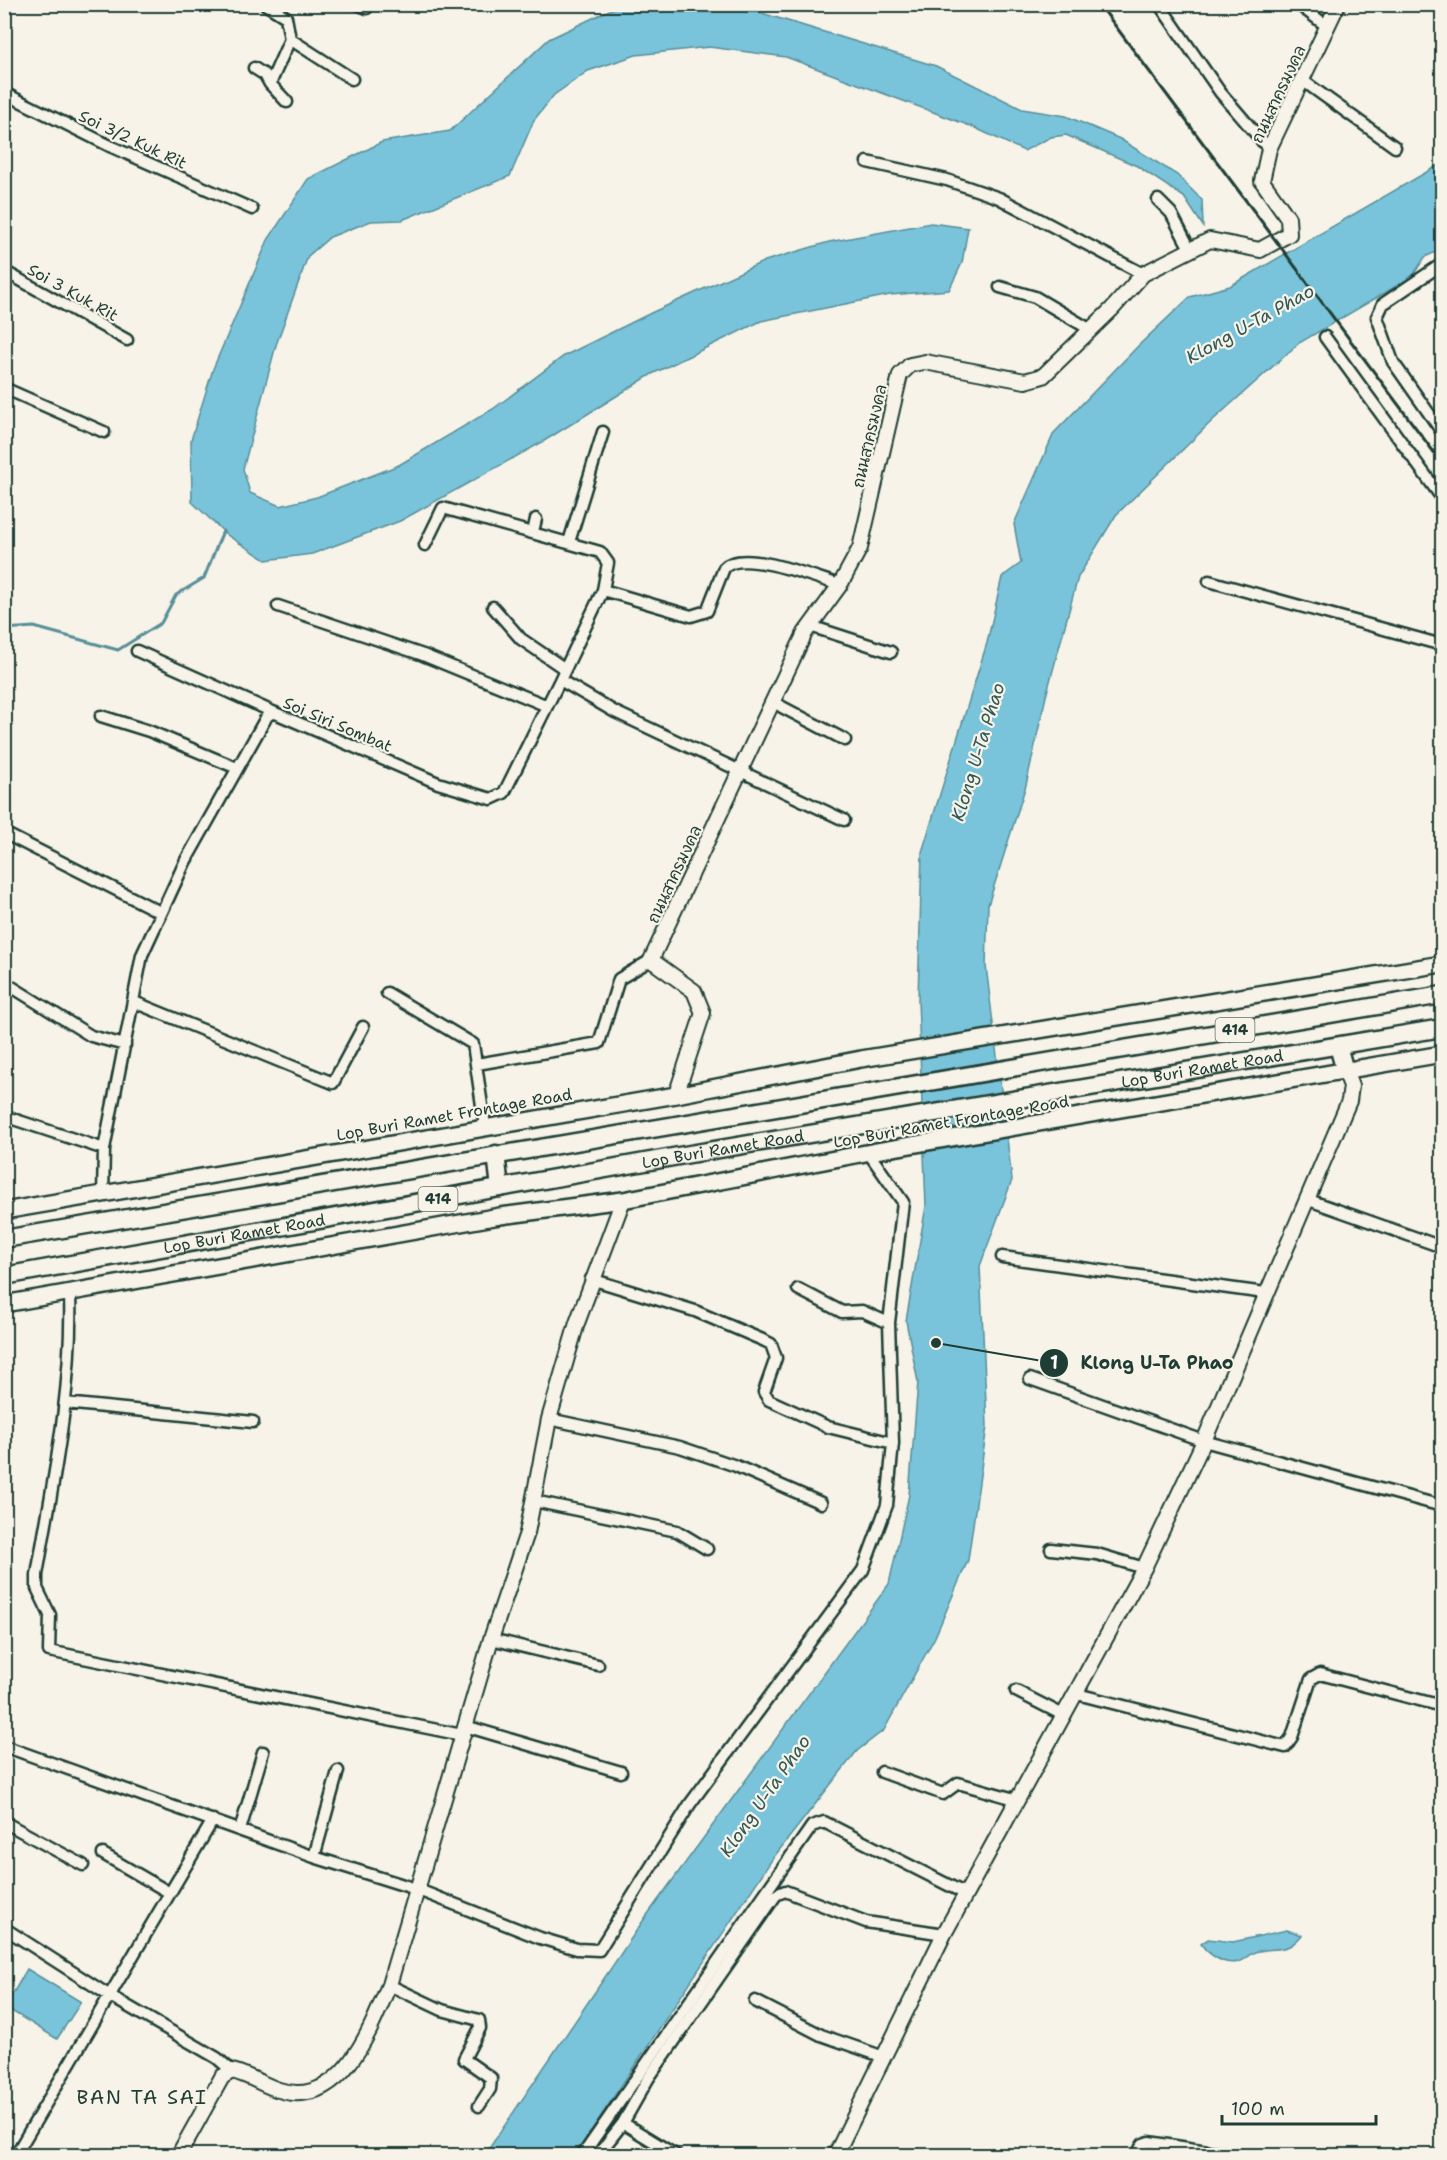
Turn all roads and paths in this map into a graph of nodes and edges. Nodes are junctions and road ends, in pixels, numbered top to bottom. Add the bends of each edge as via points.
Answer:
1 (265, 4) edge
2 (357, 4) edge
3 (369, 4) edge
4 (1160, 4) edge
5 (1298, 4) edge
6 (1338, 4) edge
7 (1328, 27) junction
8 (290, 39) junction
9 (254, 68) dead end
10 (352, 79) dead end
11 (1302, 80) junction
12 (270, 84) junction
13 (4, 93) edge
14 (287, 102) dead end
15 (1395, 147) dead end
16 (1269, 149) junction
17 (867, 162) dead end
18 (1158, 200) dead end
19 (252, 209) dead end
20 (1190, 249) junction
21 (1443, 264) edge
22 (4, 271) edge
23 (1143, 274) junction
24 (1000, 287) dead end
25 (1091, 330) junction
26 (1325, 337) dead end
27 (127, 340) dead end
28 (4, 388) edge
29 (1439, 419) edge
30 (104, 432) dead end
31 (603, 432) dead end
32 (1443, 432) edge
33 (1443, 498) edge
34 (536, 519) dead end
35 (533, 532) junction
36 (569, 542) junction
37 (425, 545) dead end
38 (1209, 581) dead end
39 (840, 585) junction
40 (603, 590) junction
41 (278, 606) dead end
42 (494, 607) dead end
43 (810, 626) junction
44 (1443, 645) edge
45 (137, 651) dead end
46 (891, 652) dead end
47 (562, 675) junction
48 (777, 693) junction
49 (546, 705) junction
50 (273, 712) junction
51 (101, 716) dead end
52 (845, 740) dead end
53 (237, 768) junction
54 (740, 769) junction
55 (844, 820) dead end
56 (4, 833) edge
57 (160, 912) junction
58 (651, 960) junction
59 (1443, 964) edge
60 (4, 982) edge
61 (387, 993) dead end
62 (1443, 995) edge
63 (134, 1002) junction
64 (363, 1027) dead end
65 (1443, 1028) edge
66 (125, 1045) junction
67 (1338, 1046) junction
68 (1443, 1054) edge
69 (477, 1064) junction
70 (1345, 1071) junction
71 (676, 1095) junction
72 (4, 1116) edge
73 (485, 1126) junction
74 (104, 1149) junction
75 (872, 1151) junction
76 (496, 1154) junction
77 (500, 1188) junction
78 (103, 1195) junction
79 (1306, 1199) junction
80 (623, 1200) junction
81 (4, 1211) edge
82 (4, 1239) edge
83 (1443, 1247) edge
84 (1002, 1257) dead end
85 (4, 1276) edge
86 (591, 1280) junction
87 (798, 1289) dead end
88 (1265, 1293) junction
89 (70, 1294) junction
90 (4, 1304) edge
91 (889, 1323) junction
92 (1030, 1378) dead end
93 (65, 1403) junction
94 (549, 1419) junction
95 (253, 1422) dead end
96 (1204, 1441) junction
97 (893, 1443) junction
98 (534, 1501) junction
99 (821, 1503) dead end
100 (1443, 1506) edge
101 (1051, 1548) dead end
102 (707, 1549) dead end
103 (1144, 1568) junction
104 (491, 1639) junction
105 (598, 1665) dead end
106 (1016, 1691) dead end
107 (1077, 1694) junction
108 (1443, 1706) edge
109 (1065, 1716) junction
110 (464, 1730) junction
111 (4, 1746) edge
112 (263, 1752) dead end
113 (338, 1771) dead end
114 (621, 1772) dead end
115 (882, 1772) dead end
116 (1018, 1800) junction
117 (213, 1820) junction
118 (4, 1822) edge
119 (240, 1830) junction
120 (103, 1854) dead end
121 (314, 1857) junction
122 (82, 1865) dead end
123 (417, 1889) junction
124 (170, 1893) junction
125 (966, 1894) junction
126 (4, 1928) edge
127 (944, 1934) junction
128 (389, 1985) junction
129 (110, 1996) junction
130 (755, 2001) dead end
131 (884, 2057) junction
132 (232, 2071) junction
133 (479, 2106) dead end
134 (623, 2123) junction
135 (4, 2148) edge
136 (16, 2155) edge
137 (178, 2156) edge
138 (582, 2156) edge
139 (597, 2156) edge
140 (677, 2156) edge
141 (835, 2156) edge
142 (1136, 2156) edge
143 (1240, 2156) edge

1 - 8 street via 286,16
2 - 3 street via 367,8
4 - 16 street via 1220,92
5 - 7 street
6 - 7 street, ถนนสาครมงคล
7 - 11 street, ถนนสาครมงคล
8 - 10 street
8 - 12 street
9 - 12 street
11 - 15 street
11 - 16 street, ถนนสาครมงคล
12 - 14 street
13 - 19 street, Soi 3/2 Kuk Rit
16 - 20 street, ถนนสาครมงคล via 1262,181 1288,218 1289,234 1260,250 1210,240
17 - 23 street via 947,180 999,198
18 - 20 street via 1171,213
20 - 23 street, ถนนสาครมงคล
21 - 29 street via 1383,304 1377,317 1393,363
22 - 27 street, Soi 3 Kuk Rit
23 - 25 street, ถนนสาครมงคล
24 - 25 street via 1035,297
25 - 39 street, ถนนสาครมงคล via 1043,376 1024,381 925,362 904,369 860,548
26 - 33 street
28 - 30 street
29 - 32 street
31 - 36 street
34 - 35 street
35 - 36 street, Soi Siri Sombat
35 - 37 street, Soi Siri Sombat via 443,508
36 - 40 street, Soi Siri Sombat via 600,552 608,563
38 - 44 street
39 - 40 street via 769,564 739,560 724,568 707,611 692,616
39 - 43 street, ถนนสาครมงคล
40 - 47 street, Soi Siri Sombat
41 - 49 street via 423,655
42 - 47 street via 521,639
43 - 46 street
43 - 48 street, ถนนสาครมงคล
45 - 50 street
47 - 49 street, Soi Siri Sombat
47 - 54 street via 615,712
48 - 52 street via 777,703 782,707
48 - 54 street, ถนนสาครมงคล
49 - 50 street, Soi Siri Sombat via 504,793 490,799 438,783
50 - 53 street, Soi Siri Sombat
51 - 53 street via 149,731
53 - 57 street, Soi Siri Sombat
54 - 55 street
54 - 58 street, ถนนสาครมงคล
56 - 57 street
57 - 63 street, Soi Siri Sombat via 142,955
58 - 69 street via 619,979 599,1043
58 - 71 street via 694,990 703,1013
59 - 71 main road, Lop Buri Ramet Frontage Road / 414 via 861,1059
60 - 66 street via 92,1036
61 - 69 street via 473,1044
62 - 76 main road, Lop Buri Ramet Road / 414
63 - 64 street via 333,1083
63 - 66 street, Soi Siri Sombat
65 - 67 main road, Lop Buri Ramet Road / 414
66 - 74 street, Soi Siri Sombat
67 - 70 main road
67 - 77 main road, Lop Buri Ramet Road / 414
68 - 70 main road, Lop Buri Ramet Frontage Road / 414
69 - 73 street
70 - 75 main road, Lop Buri Ramet Frontage Road / 414
70 - 79 street via 1351,1086 1349,1101
71 - 73 main road, Lop Buri Ramet Frontage Road / 414
72 - 74 street
73 - 78 main road, Lop Buri Ramet Frontage Road / 414
74 - 78 street, Soi Siri Sombat
75 - 80 main road, Lop Buri Ramet Frontage Road / 414
75 - 91 street via 903,1202
76 - 77 main road
76 - 82 main road, Lop Buri Ramet Road / 414
77 - 85 main road, Lop Buri Ramet Road / 414
78 - 81 main road, Lop Buri Ramet Frontage Road / 414
79 - 83 street
79 - 88 street
80 - 86 street
80 - 89 main road, Lop Buri Ramet Frontage Road / 414 via 500,1216
84 - 88 street
86 - 94 street
86 - 97 street via 695,1311 771,1344 776,1358 764,1392 769,1400 828,1427
87 - 91 street via 842,1312 862,1311
88 - 96 street
89 - 90 main road, Lop Buri Ramet Frontage Road / 414
89 - 93 street via 72,1343
91 - 97 street
92 - 96 street
93 - 95 street
93 - 110 street via 37,1575 37,1587 51,1615 49,1652
94 - 98 street
94 - 99 street via 680,1447 736,1466
96 - 100 street
96 - 103 street
97 - 123 street via 887,1505 863,1570 690,1804 599,1950 577,1949 540,1938
98 - 102 street via 677,1531
98 - 104 street
101 - 103 street via 1097,1554
103 - 107 street
104 - 105 street
104 - 110 street
106 - 109 street
107 - 108 street via 1286,1747 1311,1679 1320,1674
107 - 109 street
109 - 116 street
110 - 114 street
110 - 123 street
111 - 117 street
112 - 119 street
113 - 121 street
115 - 116 street via 943,1794 957,1783
116 - 125 street
117 - 119 street
117 - 124 street
118 - 122 street
119 - 121 street
120 - 124 street
121 - 123 street
123 - 128 street
124 - 129 street
125 - 127 street
125 - 138 street via 824,1822 812,1826
126 - 129 street
127 - 131 street
127 - 134 street via 866,1923 780,1892 648,2079
128 - 132 street via 358,2052 330,2083 309,2093 280,2090
128 - 133 street via 442,2010 479,2020 480,2028 465,2059 491,2078 490,2089
129 - 132 street via 217,2058
129 - 136 street
130 - 131 street via 821,2035
131 - 141 street
132 - 137 street via 222,2077
134 - 139 street
134 - 140 street
135 - 136 street
142 - 143 street via 1143,2144 1149,2142

